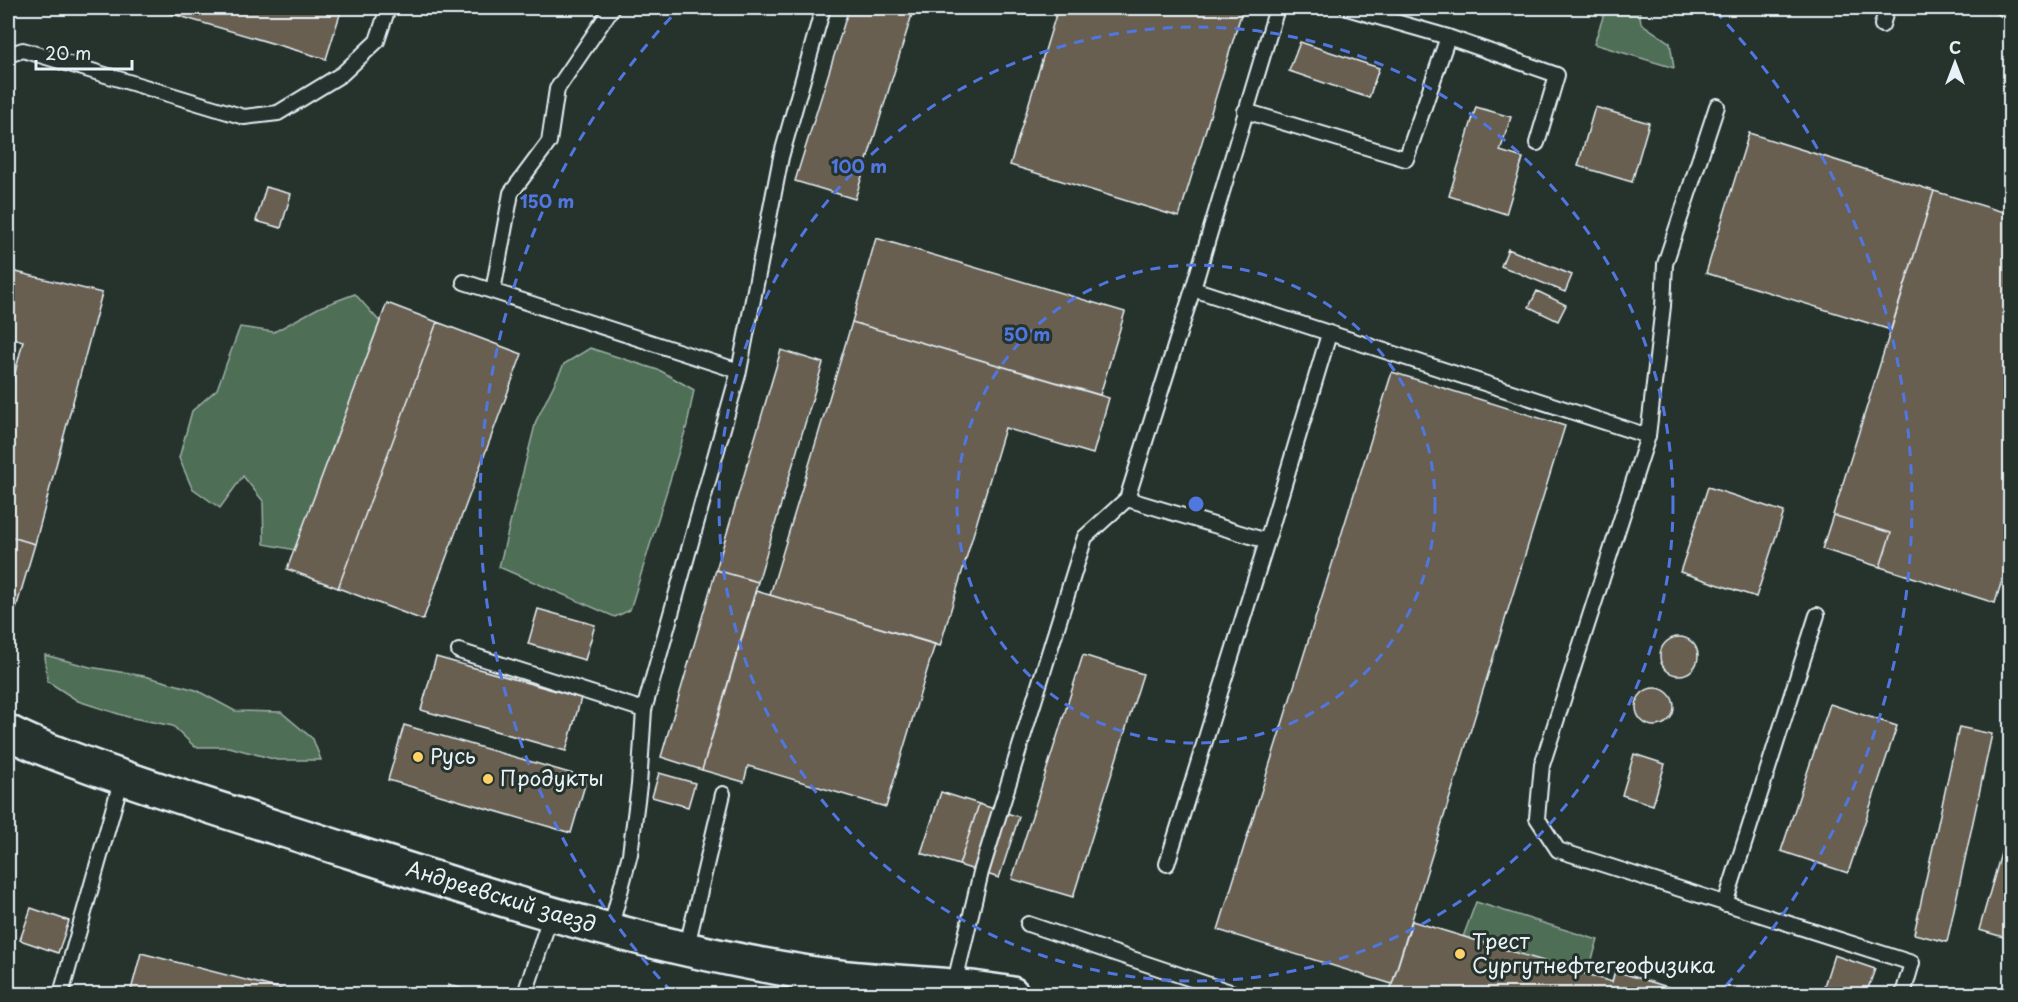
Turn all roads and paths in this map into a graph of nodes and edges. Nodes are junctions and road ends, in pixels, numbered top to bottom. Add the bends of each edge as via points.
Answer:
1 (388, 8) edge
2 (612, 8) edge
3 (823, 8) edge
4 (1277, 8) edge
5 (1347, 8) edge
6 (1887, 8) edge
7 (2003, 8) edge
8 (2010, 11) edge
9 (1882, 25) dead end
10 (1448, 38) junction
11 (8, 56) edge
12 (1717, 106) dead end
13 (1245, 111) junction
14 (1537, 143) dead end
15 (464, 282) dead end
16 (1193, 289) junction
17 (493, 291) junction
18 (1329, 334) junction
19 (739, 371) junction
20 (1648, 436) junction
21 (1126, 499) junction
22 (1267, 541) junction
23 (1817, 615) dead end
24 (459, 651) dead end
25 (644, 710) junction
26 (8, 732) edge
27 (122, 778) junction
28 (723, 794) dead end
29 (1167, 864) dead end
30 (1725, 904) junction
31 (551, 914) junction
32 (1029, 924) dead end
33 (610, 930) junction
34 (686, 950) junction
35 (802, 984) edge
36 (954, 986) junction
37 (531, 993) edge
38 (999, 993) edge
39 (61, 994) edge
40 (1236, 994) edge
41 (1903, 994) edge

1 - 11 lane via 376,41 342,74 278,113 244,117 23,50
2 - 17 lane via 556,88 549,142 511,193
3 - 19 lane via 781,157
4 - 13 lane
5 - 10 lane
6 - 9 lane
7 - 8 lane
10 - 13 lane via 1406,159
10 - 14 lane via 1557,75
12 - 20 lane via 1665,264
13 - 16 lane
15 - 17 lane
16 - 18 lane
16 - 21 lane
17 - 19 lane
18 - 20 lane
18 - 22 lane
19 - 25 lane
20 - 30 lane via 1542,765 1537,818 1558,850
21 - 22 lane
21 - 36 lane via 1084,537 981,872
22 - 29 lane
23 - 30 lane
24 - 25 lane
25 - 33 lane via 630,854
26 - 27 street, Андреевский заезд
27 - 31 street, Андреевский заезд
27 - 39 lane
28 - 34 lane
30 - 41 lane via 1912,963
31 - 33 street, Андреевский заезд
31 - 37 lane
32 - 40 lane
33 - 34 street, Андреевский заезд
34 - 35 street, Андреевский заезд
35 - 36 street, Андреевский заезд
36 - 38 street, Андреевский заезд

